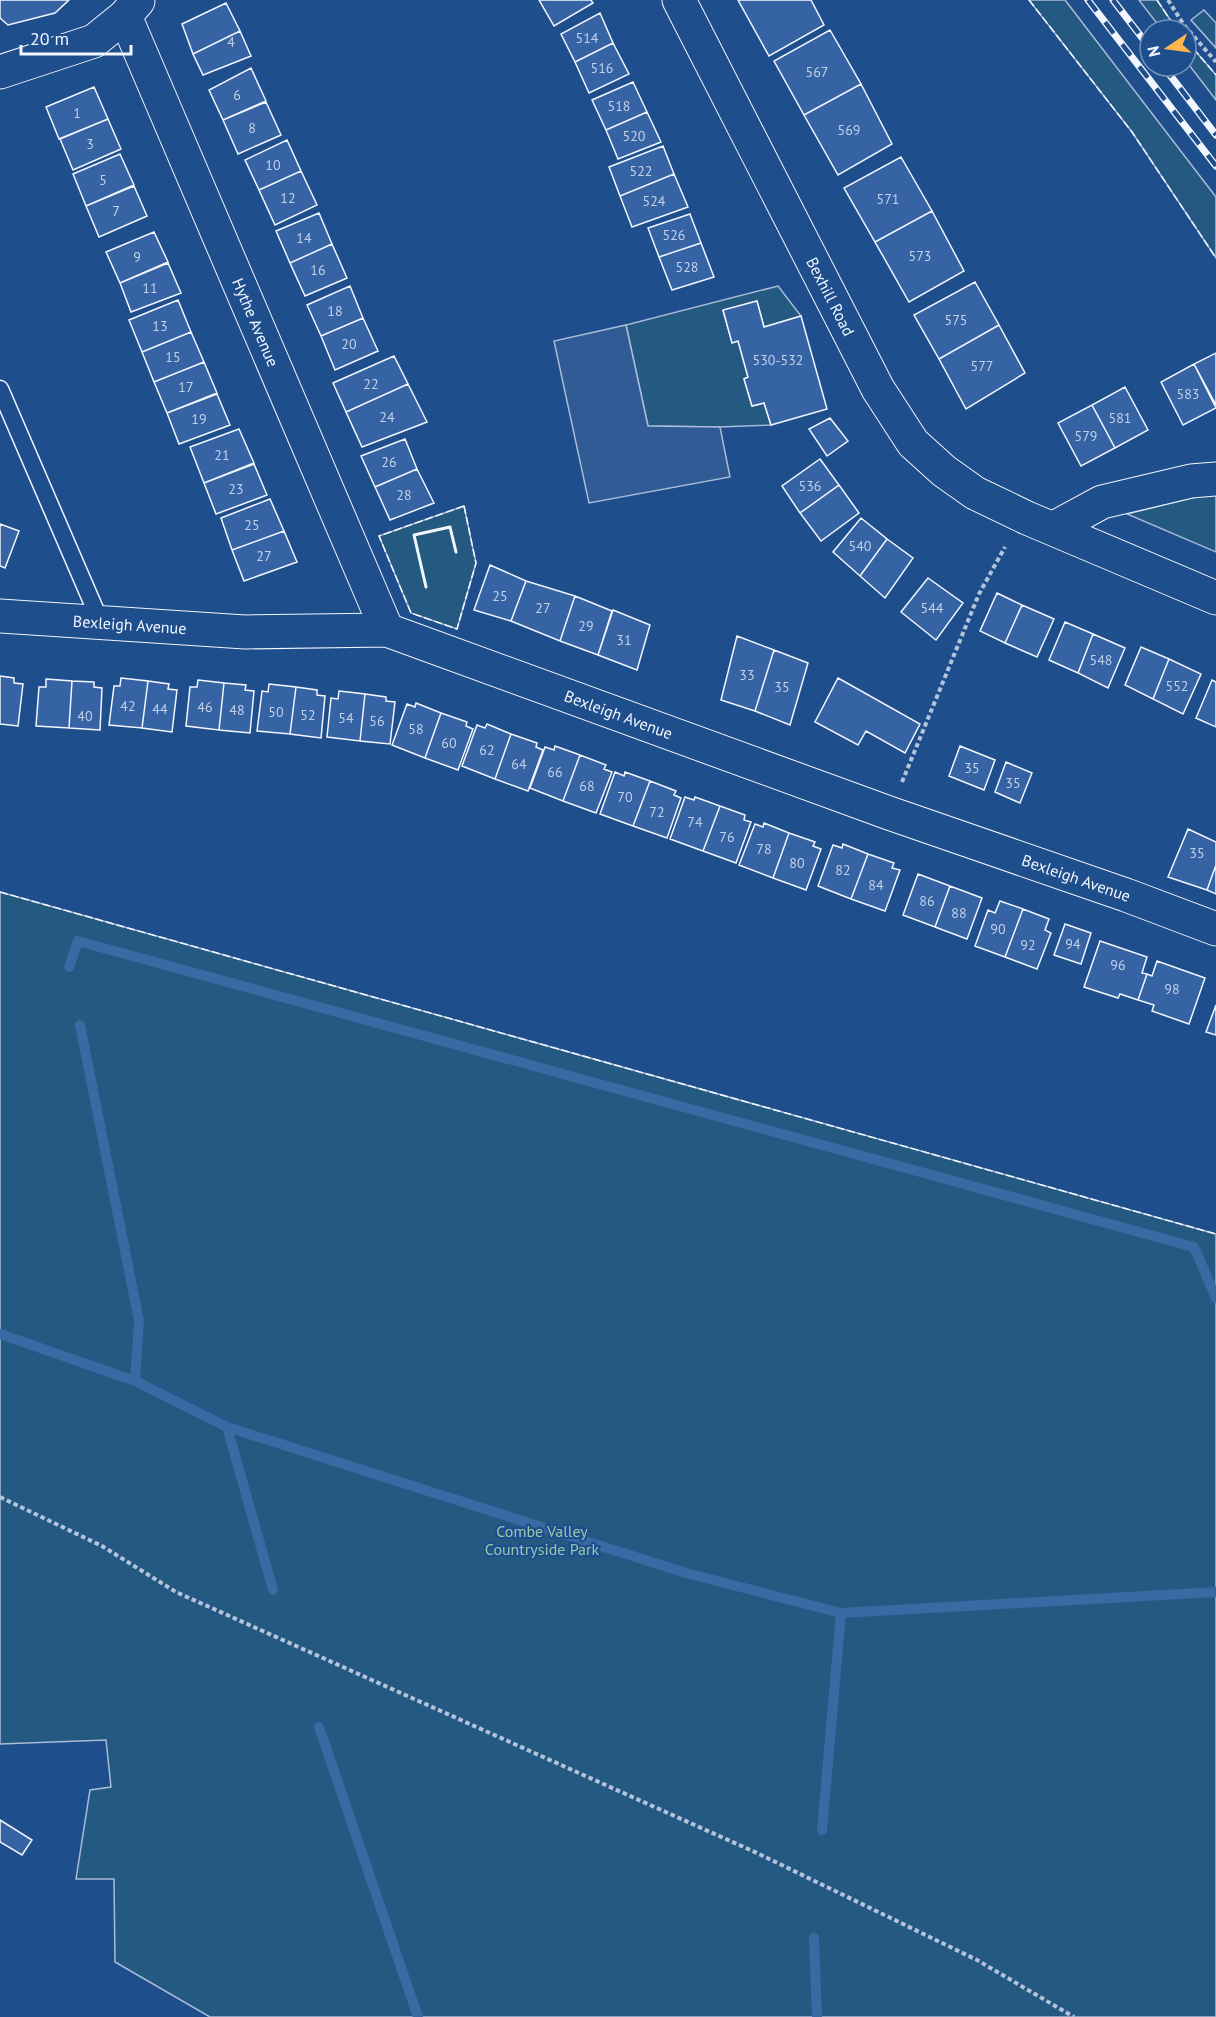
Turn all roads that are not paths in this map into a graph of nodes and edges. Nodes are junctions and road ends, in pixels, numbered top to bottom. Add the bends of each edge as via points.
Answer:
1 (679, 0) edge
2 (132, 8) edge
3 (0, 72) edge
4 (0, 389) edge
5 (1216, 479) edge
6 (1040, 523) junction
7 (1216, 598) edge
8 (0, 616) edge
9 (101, 623) junction
10 (387, 630) junction
11 (1216, 929) edge

1 - 6 main road, Bexhill Road via 878,389 913,443 975,493
2 - 3 main road via 94,41
2 - 10 main road, Hythe Avenue
4 - 9 lane
5 - 6 main road via 1102,502
6 - 7 main road, Bexhill Road
8 - 9 main road, Bexleigh Avenue
9 - 10 main road, Bexleigh Avenue via 245,632
10 - 11 main road, Bexleigh Avenue

